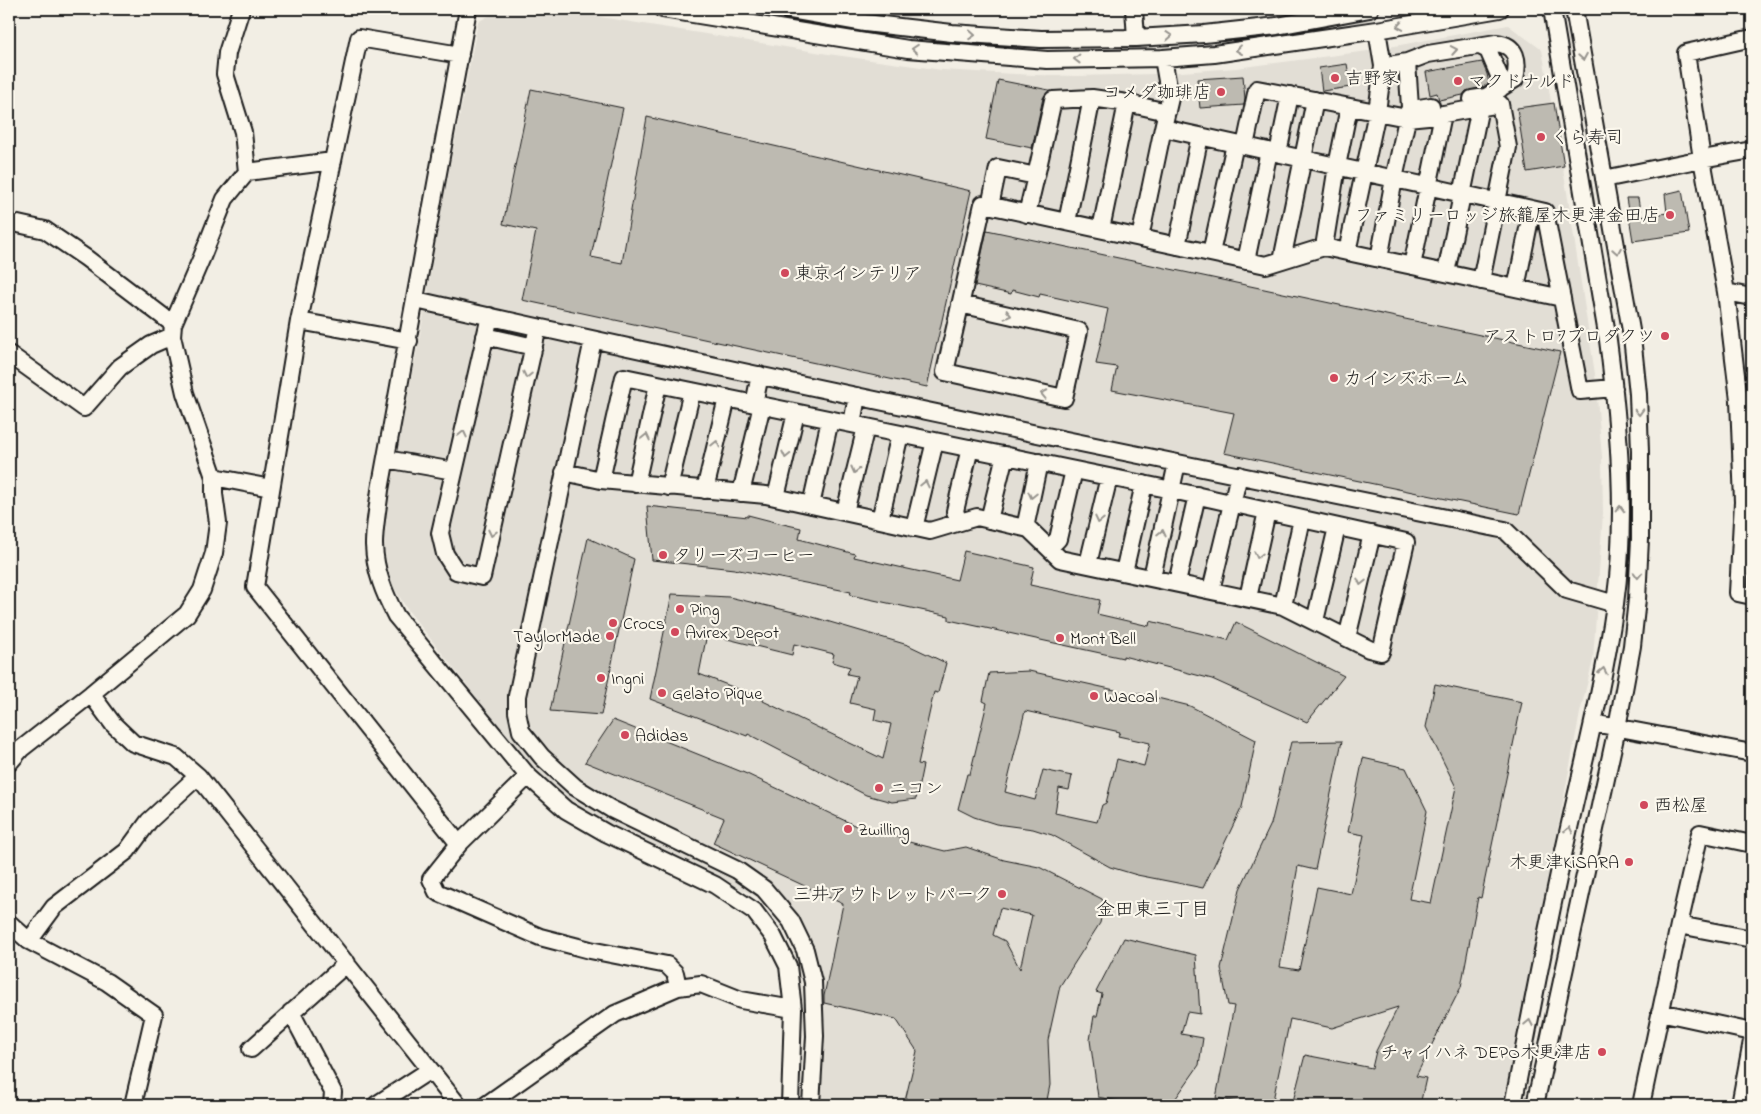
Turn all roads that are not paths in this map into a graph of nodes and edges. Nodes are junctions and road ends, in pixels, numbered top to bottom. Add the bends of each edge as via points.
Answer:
1 (241, 9) edge
2 (468, 9) edge
3 (662, 9) edge
4 (785, 9) edge
5 (1134, 9) edge
6 (1370, 9) edge
7 (1500, 9) edge
8 (1552, 9) edge
9 (1574, 9) edge
10 (866, 16) edge
11 (1377, 30) junction
12 (1136, 38) junction
13 (1752, 38) edge
14 (1480, 46) junction
15 (460, 55) junction
16 (1163, 58) junction
17 (1407, 62) junction
18 (1383, 66) junction
19 (1290, 95) junction
20 (1500, 96) junction
21 (1092, 98) junction
22 (1315, 100) junction
23 (1127, 103) junction
24 (1349, 107) junction
25 (1480, 107) junction
26 (1377, 112) junction
27 (1408, 113) junction
28 (1443, 114) junction
29 (1165, 120) junction
30 (1200, 136) junction
31 (1240, 145) junction
32 (1752, 150) edge
33 (1273, 152) junction
34 (1303, 159) junction
35 (1702, 159) junction
36 (333, 161) junction
37 (1337, 166) junction
38 (247, 172) junction
39 (1365, 173) junction
40 (1036, 176) junction
41 (1394, 179) junction
42 (1604, 179) junction
43 (1429, 187) junction
44 (1463, 194) junction
45 (1497, 202) junction
46 (990, 206) junction
47 (1532, 209) junction
48 (1027, 214) junction
49 (9, 222) edge
50 (1067, 222) junction
51 (1101, 229) junction
52 (1140, 238) junction
53 (1177, 246) junction
54 (1324, 247) junction
55 (1347, 252) junction
56 (1211, 253) junction
57 (1379, 259) junction
58 (1282, 260) junction
59 (1246, 261) junction
60 (1412, 266) junction
61 (1446, 273) junction
62 (1481, 281) junction
63 (1516, 288) junction
64 (1726, 292) junction
65 (1752, 297) edge
66 (1562, 298) junction
67 (416, 300) junction
68 (960, 304) junction
69 (490, 316) junction
70 (299, 321) junction
71 (538, 327) junction
72 (173, 330) junction
73 (485, 336) junction
74 (593, 340) junction
75 (409, 341) junction
76 (534, 347) junction
77 (9, 354) edge
78 (760, 375) junction
79 (658, 384) junction
80 (1614, 388) junction
81 (692, 391) junction
82 (857, 396) junction
83 (727, 398) junction
84 (1746, 401) edge
85 (758, 404) junction
86 (796, 412) junction
87 (830, 420) junction
88 (859, 426) junction
89 (996, 426) junction
90 (900, 434) junction
91 (935, 441) junction
92 (970, 448) junction
93 (997, 454) junction
94 (386, 459) junction
95 (1039, 462) junction
96 (1177, 463) junction
97 (1074, 470) junction
98 (454, 471) junction
99 (564, 472) junction
100 (1239, 476) junction
101 (214, 477) junction
102 (1109, 477) junction
103 (601, 480) junction
104 (636, 484) junction
105 (1144, 484) junction
106 (669, 487) junction
107 (271, 488) junction
108 (705, 490) junction
109 (1172, 490) junction
110 (741, 493) junction
111 (1197, 495) junction
112 (776, 497) junction
113 (1232, 503) junction
114 (1748, 503) edge
115 (811, 505) junction
116 (1267, 511) junction
117 (845, 512) junction
118 (1302, 519) junction
119 (880, 520) junction
120 (989, 520) junction
121 (959, 522) junction
122 (1337, 527) junction
123 (914, 528) junction
124 (1025, 528) junction
125 (1372, 534) junction
126 (1049, 548) junction
127 (1088, 564) junction
128 (1124, 572) junction
129 (1152, 577) junction
130 (1177, 583) junction
131 (1211, 590) junction
132 (1752, 596) edge
133 (1248, 598) junction
134 (1615, 604) junction
135 (1283, 606) junction
136 (1315, 621) junction
137 (1348, 638) junction
138 (91, 694) junction
139 (1593, 723) junction
140 (1617, 728) junction
141 (1752, 753) edge
142 (9, 763) edge
143 (198, 776) junction
144 (528, 776) junction
145 (658, 832) junction
146 (459, 844) junction
147 (1752, 844) edge
148 (648, 852) junction
149 (9, 923) edge
150 (1679, 925) junction
151 (1752, 939) edge
152 (29, 940) junction
153 (346, 963) junction
154 (678, 987) junction
155 (793, 1008) junction
156 (291, 1012) junction
157 (1660, 1012) junction
158 (1752, 1032) edge
159 (1752, 1041) edge
160 (251, 1049) dead end
161 (430, 1070) junction
162 (133, 1105) edge
163 (332, 1105) edge
164 (376, 1105) edge
165 (458, 1105) edge
166 (486, 1105) edge
167 (790, 1105) edge
168 (812, 1105) edge
169 (1513, 1105) edge
170 (1535, 1105) edge
171 (1641, 1105) edge
172 (1740, 1105) edge

1 - 38 street via 227,53 225,74 243,132
2 - 15 street
16 -> 3 street via 1047,60 908,49
4 - 10 street
5 - 12 street
12 -> 6 street via 1277,26
7 -> 11 street
8 - 80 street
9 -> 42 street
10 -> 12 street via 952,33 1041,40
11 -> 16 street
11 - 18 street
13 - 35 street via 1686,53
17 -> 14 street via 1428,54
14 - 20 street via 1488,50 1500,80
14 - 20 street via 1496,43 1512,49 1518,67 1515,79 1511,92
15 - 36 street via 359,38
15 - 67 street
16 - 29 street via 1170,98
17 - 18 street
17 - 27 street
18 - 26 street
19 - 22 street
19 - 31 street via 1257,89
19 - 33 street
20 - 25 street
20 - 27 street via 1419,108
20 - 45 street via 1508,147
21 - 23 street
21 - 40 street via 1053,100
21 - 50 street
22 - 24 street
22 - 34 street
23 - 29 street
23 - 51 street
24 - 26 street
24 - 37 street
25 - 28 street
25 - 44 street
26 - 27 street
26 - 39 street
27 - 28 street
27 - 41 street
28 - 43 street
29 - 30 street
29 - 52 street
30 - 31 street
30 - 53 street
31 - 33 street
31 - 56 street
32 - 35 street
33 - 34 street
33 - 59 street
34 - 37 street
34 - 58 street
35 - 42 street
35 - 64 street
36 - 38 street
36 - 70 street
37 - 39 street
37 - 54 street
38 - 72 street via 225,199
39 - 41 street
39 - 55 street
40 - 46 street via 998,168
40 - 48 street
41 - 43 street
41 - 57 street
42 -> 140 street via 1632,336 1640,452 1637,598
43 - 44 street
43 - 60 street
44 - 45 street
44 - 61 street
45 - 47 street
45 - 62 street
46 - 48 street
46 - 68 street via 983,204
47 - 63 street
47 - 66 street via 1545,212
48 - 50 street
49 - 72 street via 45,230 86,258
50 - 51 street
51 - 52 street
52 - 53 street
53 - 56 street
54 - 55 street
54 - 58 street
55 - 57 street
56 - 59 street
57 - 60 street
58 - 59 street via 1266,265
60 - 61 street
61 - 62 street
62 - 63 street
63 - 66 street
64 - 65 street
64 - 84 street
66 - 80 street via 1580,391
67 - 69 street
67 - 75 street
68 -> 68 street via 1079,331 1064,398 945,372
69 - 71 street
69 - 73 street
70 - 75 street
70 - 107 street
71 - 74 street
71 - 76 street
72 - 77 street via 120,367 84,408
72 - 101 street via 185,393
73 - 76 street
98 -> 73 street
74 - 78 street
74 - 99 street
75 - 94 street
76 -> 98 street via 482,577 456,571 445,554 440,533
78 - 82 street
78 - 85 street
79 - 81 street
79 - 103 street via 624,377
104 -> 79 street
134 -> 80 street via 1620,464
81 - 83 street
81 - 106 street
82 - 88 street
82 - 89 street
83 - 85 street
108 -> 83 street
84 - 114 street
85 - 86 street
85 - 110 street
86 - 87 street
86 -> 112 street
87 - 88 street
87 - 115 street
88 - 90 street
88 -> 117 street
89 - 93 street
89 - 96 street
90 - 91 street
90 - 119 street
91 - 92 street
123 -> 91 street
92 - 93 street
92 - 121 street via 955,511
93 - 95 street
93 - 120 street
94 - 98 street
94 - 144 street via 374,544 383,591 396,616
95 - 97 street
95 -> 124 street
96 - 100 street
96 - 109 street
97 - 102 street
97 - 126 street via 1058,539
99 - 103 street
99 - 145 street via 517,696 521,731 542,757 575,788
100 - 113 street
100 - 134 street via 1505,530 1567,590
101 - 107 street
101 - 138 street via 218,523 214,553 202,590 187,614
102 - 105 street
102 -> 127 street
103 - 104 street
104 - 106 street
105 - 109 street
105 - 128 street
106 - 108 street
107 - 146 street via 255,587
108 - 110 street
109 - 111 street
129 -> 109 street
110 - 112 street
111 - 113 street
111 - 130 street
112 - 115 street
113 - 116 street
113 - 131 street
114 - 132 street via 1738,594
115 - 117 street
116 - 118 street
116 -> 133 street
117 - 119 street
118 - 122 street
118 - 135 street
119 - 123 street
120 - 121 street via 977,517
120 - 124 street
121 - 123 street via 930,531
122 - 125 street
122 - 136 street
124 - 126 street
125 -> 137 street
125 - 137 street via 1406,542 1381,652
126 - 127 street via 1060,559
127 - 128 street
128 - 129 street
129 - 130 street
130 - 131 street
131 - 133 street
133 - 135 street
139 -> 134 street
135 - 136 street
136 - 137 street
138 - 142 street via 21,749
138 - 143 street via 133,744 176,756
139 - 140 street
169 -> 139 street
140 - 141 street
140 - 170 street
143 - 152 street via 150,821 127,851 54,907
143 - 153 street
144 - 146 street
144 - 148 street via 566,810
145 - 148 street
145 - 168 street via 737,870 764,889 791,921 805,950 813,982
146 - 154 street via 431,879 437,892 540,937 667,965 676,973
147 - 150 street via 1700,833
148 - 155 street via 715,885 754,911 773,936 788,966
149 - 152 street
150 - 151 street
150 - 157 street
152 - 162 street via 107,982 154,1015
153 - 156 street
153 - 161 street
154 - 155 street via 701,984 741,1000
154 - 166 street via 615,1014
155 - 167 street
156 - 160 street
156 - 163 street via 333,1092
157 - 158 street
157 - 171 street
159 - 172 street
161 - 164 street
161 - 165 street

